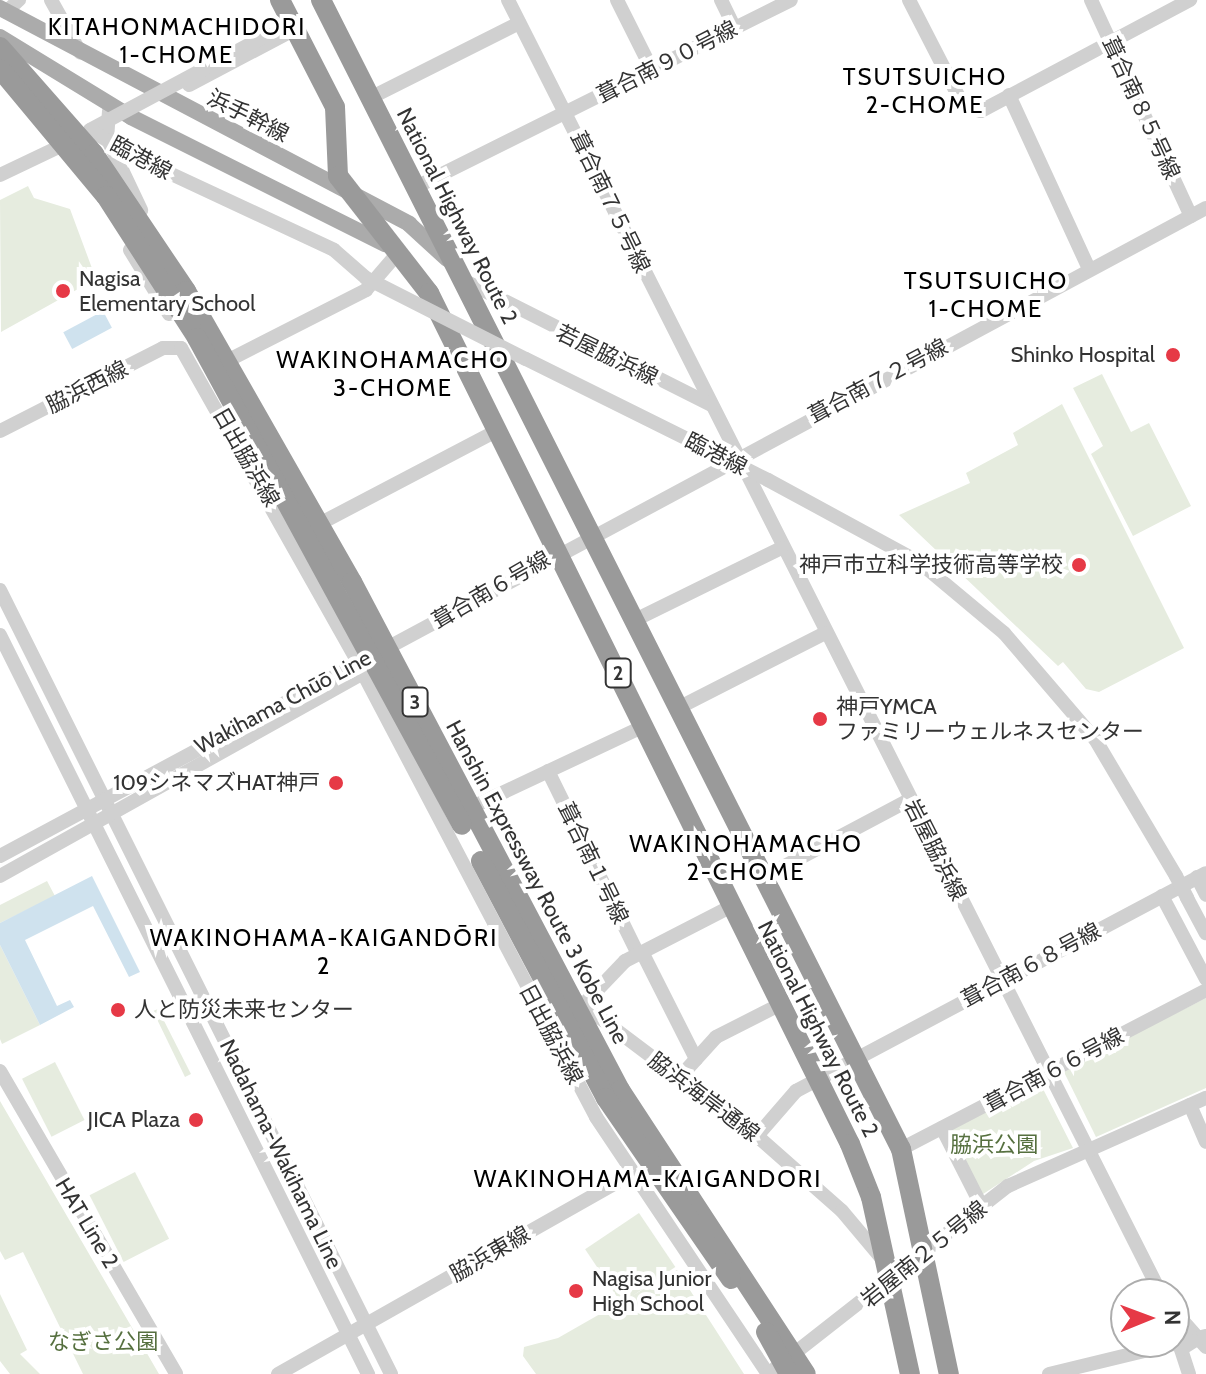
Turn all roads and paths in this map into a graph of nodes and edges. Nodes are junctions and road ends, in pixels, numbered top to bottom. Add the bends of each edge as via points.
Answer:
1 (19, 0) edge
2 (51, 0) edge
3 (280, 0) edge
4 (321, 0) edge
5 (508, 0) edge
6 (617, 0) edge
7 (721, 0) edge
8 (909, 0) edge
9 (1091, 0) edge
10 (1190, 0) edge
11 (783, 2) edge
12 (3, 10) edge
13 (519, 23) junction
14 (295, 29) junction
15 (735, 29) junction
16 (267, 35) dead end
17 (0, 37) edge
18 (1111, 43) junction
19 (0, 47) edge
20 (83, 57) junction
21 (0, 69) edge
22 (652, 70) junction
23 (1009, 95) junction
24 (164, 98) junction
25 (370, 98) junction
26 (113, 106) junction
27 (565, 113) junction
28 (90, 130) junction
29 (62, 145) junction
30 (340, 154) junction
31 (314, 173) junction
32 (0, 175) edge
33 (414, 188) junction
34 (348, 192) junction
35 (1206, 208) edge
36 (1191, 216) junction
37 (397, 254) junction
38 (1089, 269) junction
39 (462, 280) junction
40 (429, 293) junction
41 (169, 314) dead end
42 (175, 345) joint
43 (220, 364) junction
44 (711, 405) junction
45 (0, 431) edge
46 (494, 432) junction
47 (735, 457) junction
48 (321, 523) junction
49 (596, 537) junction
50 (781, 548) junction
51 (557, 552) junction
52 (0, 590) edge
53 (637, 619) junction
54 (825, 633) junction
55 (0, 635) edge
56 (389, 648) junction
57 (356, 659) junction
58 (364, 675) junction
59 (680, 707) junction
60 (644, 726) junction
61 (548, 771) junction
62 (105, 798) junction
63 (909, 800) junction
64 (470, 808) junction
65 (86, 809) junction
66 (112, 813) junction
67 (94, 824) junction
68 (0, 856) edge
69 (1201, 875) edge
70 (0, 876) edge
71 (766, 876) junction
72 (1206, 895) edge
73 (1162, 896) junction
74 (730, 907) junction
75 (1206, 933) edge
76 (640, 953) junction
77 (1206, 979) edge
78 (1002, 981) junction
79 (1206, 990) edge
80 (583, 1005) junction
81 (779, 1005) junction
82 (696, 1059) junction
83 (856, 1059) junction
84 (0, 1071) edge
85 (1049, 1072) junction
86 (679, 1078) junction
87 (815, 1080) junction
88 (1206, 1098) edge
89 (1190, 1105) junction
90 (942, 1128) junction
91 (757, 1136) junction
92 (1206, 1142) edge
93 (901, 1149) junction
94 (1089, 1150) junction
95 (633, 1173) junction
96 (982, 1207) junction
97 (925, 1252) junction
98 (888, 1274) junction
99 (1153, 1278) edge
100 (366, 1324) junction
101 (348, 1334) junction
102 (1203, 1341) edge
103 (1115, 1358) joint
104 (176, 1374) edge
105 (278, 1374) edge
106 (368, 1374) edge
107 (391, 1374) edge
108 (768, 1374) edge
109 (789, 1374) edge
110 (806, 1374) edge
111 (910, 1374) edge
112 (949, 1374) edge
113 (1049, 1374) edge
114 (1119, 1374) edge
115 (1189, 1374) edge

1 - 12 street
2 - 20 street
3 - 14 highway, National Highway Route 2 / 2
4 - 25 highway, National Highway Route 2 / 2
5 - 13 street, 葺合南７５号線
6 - 22 street
7 - 15 street
8 - 23 street via 964,107 981,111
9 - 18 street, 葺合南８５号線
10 - 18 street
11 - 15 street, 葺合南９０号線
12 - 20 main road, 浜手幹線
13 - 25 street
13 - 27 street, 葺合南７５号線
14 - 24 street
14 - 30 highway, National Highway Route 2 / 2 via 335,107
15 - 22 street, 葺合南９０号線
16 - 28 street, bridge
17 - 26 main road
18 - 23 street
18 - 36 street, 葺合南８５号線
19 - 110 highway, Hanshin Expressway Route 3 Kobe Line / 3, bridge via 94,154 186,291 352,582 620,1090
20 - 24 main road, 浜手幹線
21 - 109 highway, Hanshin Expressway Route 3 Kobe Line / 3, bridge via 106,196 197,338 323,558 606,1098
22 - 27 street, 葺合南９０号線
23 - 38 street
24 - 31 main road, 浜手幹線
25 - 33 highway, National Highway Route 2 / 2
26 - 37 main road via 337,215
26 - 43 street, 脇浜海岸通線 via 104,126 113,154
27 - 33 street, 葺合南９０号線
27 - 44 street, 葺合南７５号線
28 - 29 street, bridge
28 - 75 street, 臨港線, bridge via 137,158 334,250 366,278 919,562 1004,633 1110,760
29 - 32 street
29 - 41 street, bridge
30 - 31 street via 326,173
30 - 34 highway, National Highway Route 2 / 2 via 338,176
31 - 34 main road, 浜手幹線
33 - 39 highway, National Highway Route 2 / 2
34 - 39 main road, 浜手幹線 via 428,238
34 - 40 highway, National Highway Route 2 / 2
35 - 36 street, 葺合南７２号線
36 - 38 street, 葺合南７２号線
37 - 40 main road
37 - 43 street via 366,290
38 - 47 street, 葺合南７２号線
39 - 44 street, 若屋脇浜線
39 - 49 highway, National Highway Route 2 / 2
40 - 46 highway, National Highway Route 2 / 2
42 - 45 street, 脇浜西線
42 - 57 street, 日出脇浜線 via 225,419
43 - 48 street, 脇浜海岸通線 via 309,517
44 - 47 street, 岩屋脇浜線
46 - 48 street
46 - 51 highway, National Highway Route 2 / 2
47 - 49 street, 葺合南７２号線
47 - 50 street, 岩屋脇浜線
48 - 56 street, 脇浜海岸通線
49 - 51 street, 葺合南６号線
49 - 53 highway, National Highway Route 2 / 2
50 - 53 street
50 - 54 street, 岩屋脇浜線
51 - 56 street, 葺合南６号線
51 - 60 highway, National Highway Route 2 / 2
52 - 62 street, Nadahama-Wakihama Line
53 - 59 highway, National Highway Route 2 / 2
54 - 59 street
54 - 63 street, 岩屋脇浜線
55 - 65 street, Nadahama-Wakihama Line
56 - 57 street, Wakihama Chūō Line
56 - 58 street, Wakihama Chūō Line
56 - 64 street, 脇浜海岸通線
57 - 62 street, Wakihama Chūō Line
58 - 66 street, Wakihama Chūō Line
58 - 95 street, 日出脇浜線 via 568,1066
59 - 71 highway, National Highway Route 2 / 2
60 - 61 street
60 - 74 highway, National Highway Route 2 / 2
61 - 64 street
61 - 76 street, 葺合南１号線
62 - 65 street, Wakihama Chūō Line
62 - 66 street, Nadahama-Wakihama Line
63 - 71 street
63 - 78 street, 岩屋脇浜線
64 - 80 street, 脇浜海岸通線 via 568,993
65 - 67 street, Nadahama-Wakihama Line
65 - 68 street, Wakihama Chūō Line
66 - 67 street, Wakihama Chūō Line
66 - 100 street, Nadahama-Wakihama Line
67 - 70 street, Wakihama Chūō Line
67 - 101 street, Nadahama-Wakihama Line
69 - 72 street
69 - 73 street, 葺合南６８号線
71 - 83 highway, National Highway Route 2 / 2
73 - 77 street
73 - 78 street, 葺合南６８号線
74 - 76 street
74 - 81 highway, National Highway Route 2 / 2
76 - 80 street
76 - 82 street, 葺合南１号線
78 - 83 street, 葺合南６８号線
78 - 85 street, 岩屋脇浜線
79 - 85 street, 葺合南６６号線
80 - 86 street, 脇浜海岸通線
81 - 82 street via 725,1031
81 - 87 highway, National Highway Route 2 / 2
82 - 86 street
83 - 87 street, 葺合南６８号線
83 - 93 highway, National Highway Route 2 / 2
84 - 104 street, HAT Line 2
85 - 90 street, 葺合南６６号線
85 - 94 street, 岩屋脇浜線
86 - 91 street, 脇浜海岸通線
87 - 91 street, 葺合南６８号線
87 - 98 highway, National Highway Route 2 / 2 via 871,1197
88 - 89 street, 岩屋南２５号線
89 - 92 street
89 - 94 street, 岩屋南２５号線
90 - 93 street, 葺合南６６号線
90 - 96 street
91 - 98 street, 脇浜海岸通線 via 842,1211
93 - 97 highway, National Highway Route 2 / 2
94 - 96 street, 岩屋南２５号線 via 1037,1169
94 - 99 street, 岩屋脇浜線
95 - 100 street, 脇浜東線
95 - 108 street, 日出脇浜線
96 - 97 street, 岩屋南２５号線
97 - 98 street, 岩屋南２５号線
97 - 112 highway, National Highway Route 2 / 2
98 - 108 street, 岩屋南２５号線
98 - 111 highway, National Highway Route 2 / 2
100 - 101 street, 脇浜東線
100 - 107 street, Nadahama-Wakihama Line
101 - 105 street
101 - 106 street, Nadahama-Wakihama Line
102 - 115 street via 1181,1349
103 - 113 street
103 - 114 street

